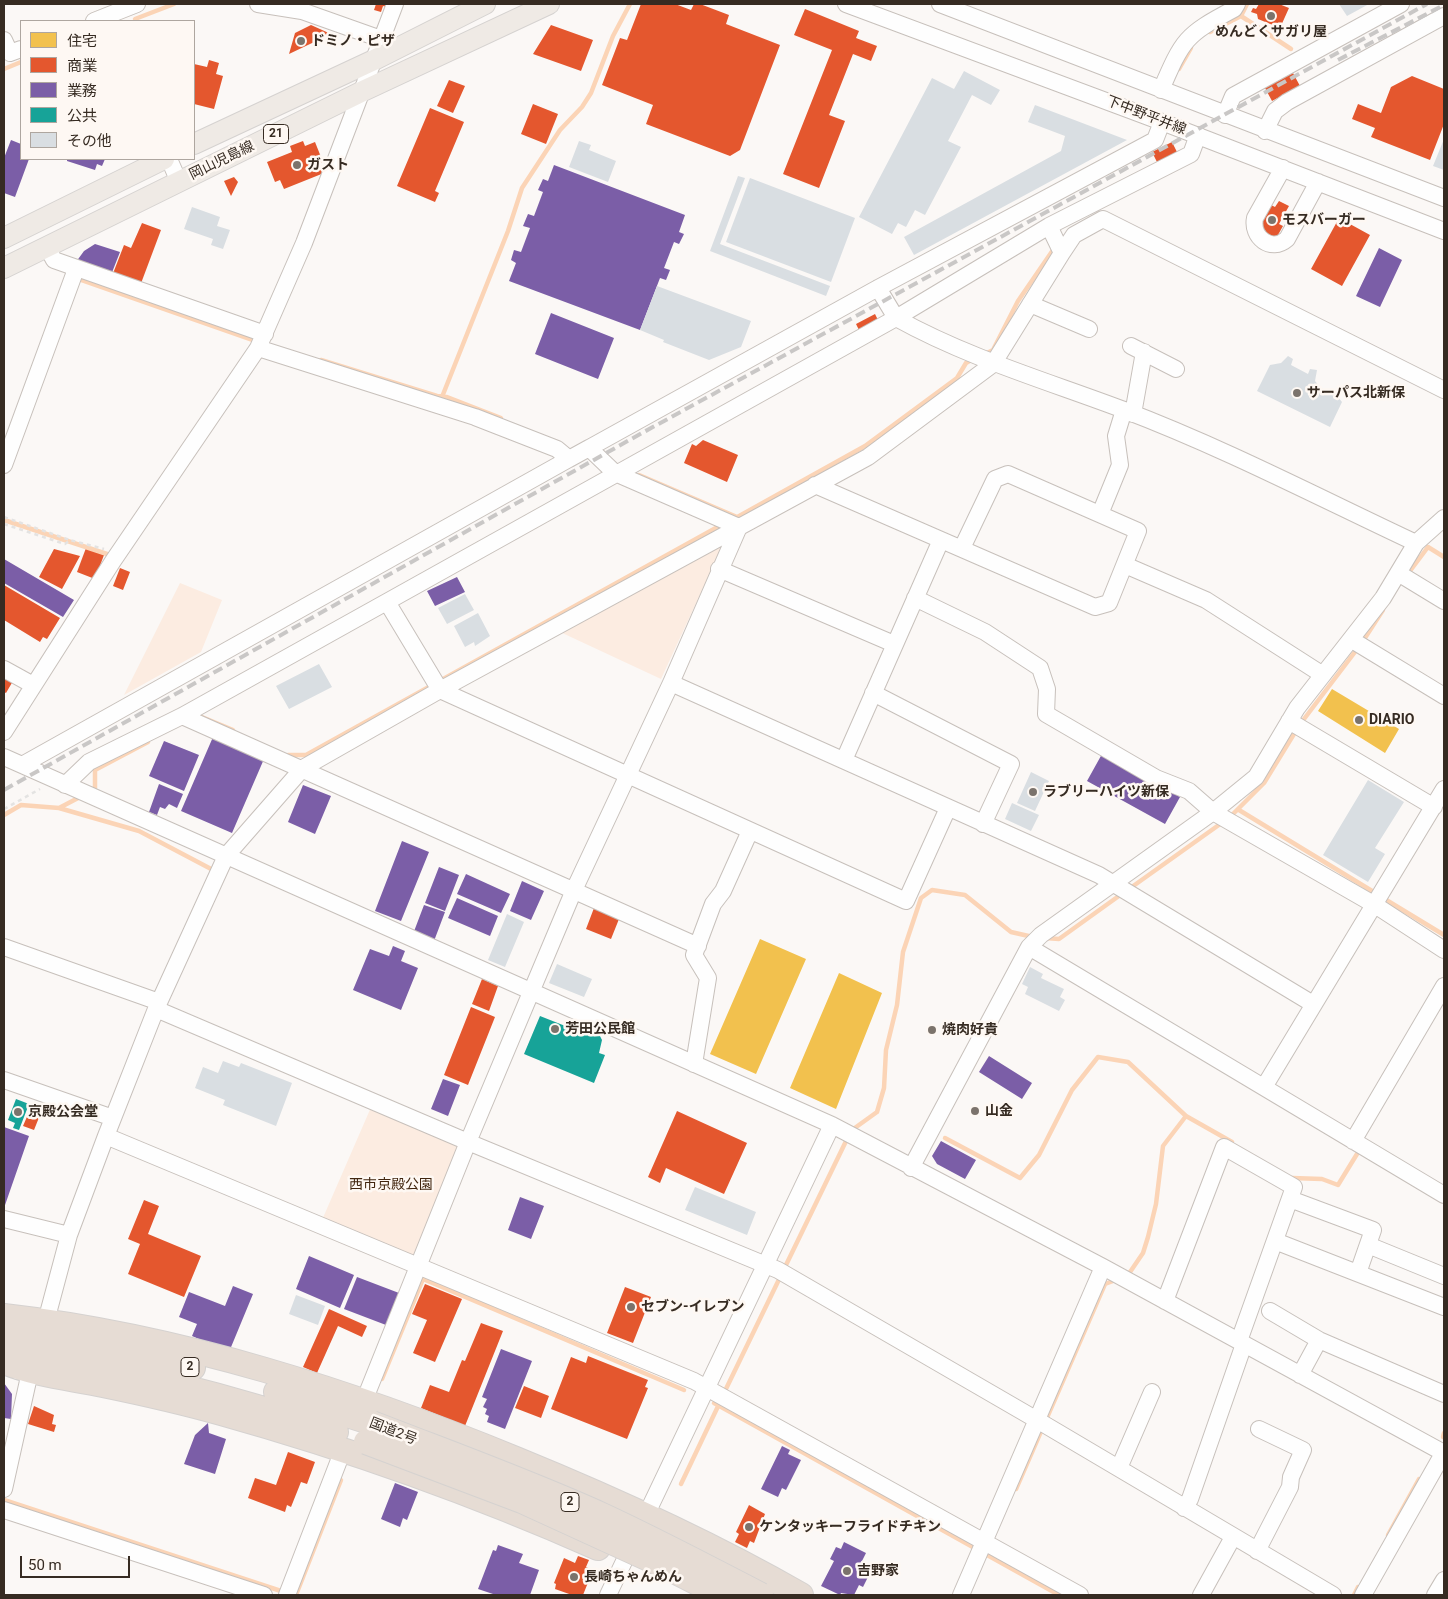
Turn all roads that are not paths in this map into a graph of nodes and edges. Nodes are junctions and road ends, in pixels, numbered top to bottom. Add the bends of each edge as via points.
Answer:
1 (137, 4) edge
2 (258, 4) edge
3 (396, 4) edge
4 (485, 4) edge
5 (549, 4) edge
6 (940, 4) edge
7 (1237, 4) edge
8 (1401, 4) edge
9 (854, 5) edge
10 (303, 7) edge
11 (112, 13) edge
12 (1444, 16) edge
13 (96, 20) edge
14 (381, 39) junction
15 (4, 40) edge
16 (20, 49) edge
17 (374, 60) junction
18 (1160, 90) junction
19 (363, 92) junction
20 (1225, 115) junction
21 (1162, 122) junction
22 (1265, 131) junction
23 (1198, 135) junction
24 (195, 144) edge
25 (162, 160) edge
26 (169, 160) edge
27 (1283, 168) junction
28 (179, 182) junction
29 (1318, 182) junction
30 (1444, 198) edge
31 (1049, 226) junction
32 (1444, 231) edge
33 (4, 238) edge
34 (46, 247) junction
35 (1062, 254) junction
36 (4, 268) edge
37 (76, 269) junction
38 (878, 288) junction
39 (1030, 304) junction
40 (896, 318) junction
41 (1089, 329) dead end
42 (261, 341) junction
43 (985, 359) junction
44 (1176, 369) dead end
45 (1444, 390) edge
46 (1128, 412) junction
47 (589, 448) junction
48 (569, 459) junction
49 (4, 464) edge
50 (615, 473) junction
51 (815, 485) junction
52 (1100, 514) junction
53 (1444, 518) edge
54 (731, 523) junction
55 (941, 540) junction
56 (1416, 543) junction
57 (962, 548) junction
58 (1125, 564) junction
59 (719, 569) junction
60 (1403, 576) junction
61 (915, 598) junction
62 (1444, 601) edge
63 (387, 602) junction
64 (1358, 643) junction
65 (894, 644) junction
66 (4, 669) edge
67 (1323, 675) junction
68 (671, 683) junction
69 (33, 685) junction
70 (436, 685) junction
71 (873, 693) junction
72 (1444, 696) edge
73 (187, 718) junction
74 (1296, 724) junction
75 (4, 732) edge
76 (4, 757) edge
77 (844, 760) junction
78 (22, 765) junction
79 (303, 768) junction
80 (628, 776) junction
81 (73, 788) junction
82 (1444, 789) edge
83 (1434, 807) junction
84 (948, 808) junction
85 (1222, 817) junction
86 (983, 824) junction
87 (750, 831) junction
88 (226, 856) junction
89 (1122, 888) junction
90 (574, 890) junction
91 (1378, 899) junction
92 (1035, 941) junction
93 (698, 946) junction
94 (4, 947) edge
95 (1444, 950) edge
96 (1444, 986) edge
97 (532, 993) junction
98 (1313, 1004) junction
99 (157, 1006) junction
100 (694, 1064) junction
101 (4, 1080) edge
102 (1264, 1087) junction
103 (113, 1118) junction
104 (844, 1131) junction
105 (106, 1136) junction
106 (1352, 1140) junction
107 (468, 1142) junction
108 (911, 1168) junction
109 (1444, 1193) edge
110 (1290, 1199) junction
111 (4, 1219) edge
112 (68, 1235) junction
113 (1275, 1241) junction
114 (1368, 1244) junction
115 (418, 1266) junction
116 (1103, 1267) junction
117 (776, 1269) junction
118 (1358, 1273) junction
119 (1444, 1276) edge
120 (1165, 1301) junction
121 (1444, 1307) edge
122 (4, 1311) edge
123 (1270, 1311) dead end
124 (4, 1316) edge
125 (46, 1321) junction
126 (4, 1330) edge
127 (1319, 1340) junction
128 (1241, 1342) junction
129 (4, 1349) edge
130 (4, 1362) edge
131 (4, 1370) edge
132 (30, 1372) junction
133 (1300, 1375) junction
134 (1152, 1392) dead end
135 (717, 1393) junction
136 (1444, 1394) edge
137 (364, 1401) junction
138 (1042, 1423) junction
139 (1259, 1429) dead end
140 (369, 1432) junction
141 (343, 1450) junction
142 (1444, 1453) edge
143 (1119, 1468) junction
144 (4, 1489) edge
145 (1184, 1508) junction
146 (4, 1510) edge
147 (646, 1513) junction
148 (1233, 1537) junction
149 (986, 1547) junction
150 (1257, 1551) junction
151 (625, 1560) junction
152 (1444, 1580) edge
153 (288, 1592) edge
154 (264, 1595) edge
155 (608, 1595) edge
156 (700, 1595) edge
157 (721, 1595) edge
158 (762, 1595) edge
159 (801, 1595) edge
160 (961, 1595) edge
161 (1080, 1595) edge
162 (1201, 1595) edge
163 (1333, 1595) edge
164 (1363, 1595) edge
165 (1435, 1595) edge

1 - 11 street
2 - 10 street
3 - 14 street
4 - 17 main road, 岡山児島線 / 21
5 - 19 main road, 岡山児島線 / 21
6 - 18 street
7 - 18 street via 1186,38
8 - 20 street via 1232,96
9 - 21 street, 下中野平井線
10 - 14 street
11 - 13 street
12 - 22 street via 1287,102 1275,111
14 - 17 street
15 - 16 street via 10,54
17 - 19 street
17 - 24 main road, 岡山児島線 / 21
18 - 20 street
19 - 28 main road, 岡山児島線 / 21
19 - 42 street via 304,243
20 - 22 street
21 - 23 street, 下中野平井線
21 - 38 street via 1155,140
22 - 30 street
23 - 27 street, 下中野平井線
23 - 31 street via 1191,154
25 - 33 main road
26 - 28 street
27 - 29 street, 下中野平井線
27 - 29 street via 1253,225 1256,235 1266,243 1278,244 1287,239
28 - 34 main road, 岡山児島線 / 21
29 - 32 street, 下中野平井線
31 - 35 street
31 - 40 street
34 - 36 main road, 岡山児島線 / 21
34 - 37 street via 54,260
35 - 39 street
35 - 45 street via 1074,235 1103,219
37 - 42 street
37 - 49 street
38 - 40 street
38 - 47 street
39 - 41 street
39 - 43 street
40 - 43 street
40 - 50 street
42 - 48 street via 475,417 557,449
42 - 69 street
43 - 46 street
43 - 51 street via 868,457
44 - 46 street via 1137,349
46 - 52 street via 1116,436 1120,466
46 - 56 street via 1198,441
47 - 48 street
47 - 50 street
48 - 78 street
50 - 54 street
50 - 63 street
51 - 54 street
51 - 55 street
52 - 57 street via 1008,474 995,479
52 - 58 street via 1138,531
53 - 56 street
54 - 59 street
54 - 70 street
55 - 57 street
55 - 61 street
56 - 60 street
57 - 58 street via 1095,607 1109,603
58 - 67 street via 1206,600
59 - 65 street
59 - 68 street
60 - 62 street
60 - 64 street
61 - 65 street
61 - 85 street via 985,632 1040,668 1047,689 1046,714 1156,778 1189,792
63 - 70 street
63 - 73 street
64 - 67 street
64 - 72 street
65 - 71 street
66 - 69 street
67 - 74 street
68 - 77 street
68 - 80 street
69 - 75 street
70 - 79 street
70 - 80 street
71 - 77 street
71 - 86 street via 1011,764
73 - 79 street
73 - 81 street via 89,762
74 - 83 street
74 - 85 street
76 - 78 street
77 - 84 street
78 - 81 street
79 - 88 street
79 - 90 street
80 - 87 street
80 - 90 street
81 - 88 street
82 - 83 street
83 - 91 street
84 - 86 street
84 - 87 street via 906,901
85 - 89 street
85 - 91 street
86 - 89 street
87 - 93 street via 723,891 713,904
88 - 97 street
88 - 99 street
89 - 92 street
89 - 98 street
90 - 93 street
90 - 97 street
91 - 95 street
91 - 98 street
92 - 102 street
92 - 108 street
93 - 100 street via 694,955 708,978
94 - 99 street
96 - 106 street
97 - 100 street
97 - 107 street
98 - 102 street
99 - 103 street
99 - 107 street
100 - 104 street
101 - 103 street
102 - 106 street
103 - 105 street
104 - 108 street
104 - 117 street
105 - 112 street
105 - 115 street
106 - 109 street
107 - 115 street
107 - 117 street
108 - 116 street
110 - 113 street
110 - 114 street via 1373,1230
110 - 120 street via 1294,1187 1224,1147
111 - 112 street
112 - 125 street
113 - 118 street
113 - 128 street
114 - 118 street
114 - 119 street
115 - 135 street
115 - 137 street
116 - 120 street
116 - 138 street
117 - 135 street
117 - 138 street
118 - 121 street
120 - 128 street
122 - 125 street
123 - 127 street
124 - 125 highway
125 - 137 highway via 120,1333
126 - 140 highway, 国道2号 / 2 via 174,1363 234,1379
127 - 133 street
127 - 136 street
128 - 133 street
128 - 145 street
129 - 140 highway, 国道2号 / 2 via 172,1383 271,1411
130 - 132 highway
131 - 132 street
132 - 141 highway via 220,1412
132 - 144 street
133 - 142 street
134 - 143 street
135 - 147 street
135 - 149 street
137 - 147 highway via 458,1435
138 - 143 street
138 - 149 street
139 - 150 street via 1303,1450 1290,1487
140 - 157 highway, 国道2号 / 2, bridge
140 - 158 highway, 国道2号 / 2, bridge via 527,1483 672,1549
141 - 151 highway via 515,1512
141 - 153 street
142 - 164 street
143 - 145 street
145 - 148 street
146 - 154 street
147 - 151 street
147 - 159 highway
148 - 150 street
148 - 162 street
149 - 160 street
149 - 161 street
150 - 163 street
151 - 155 street
151 - 156 highway
152 - 165 street

